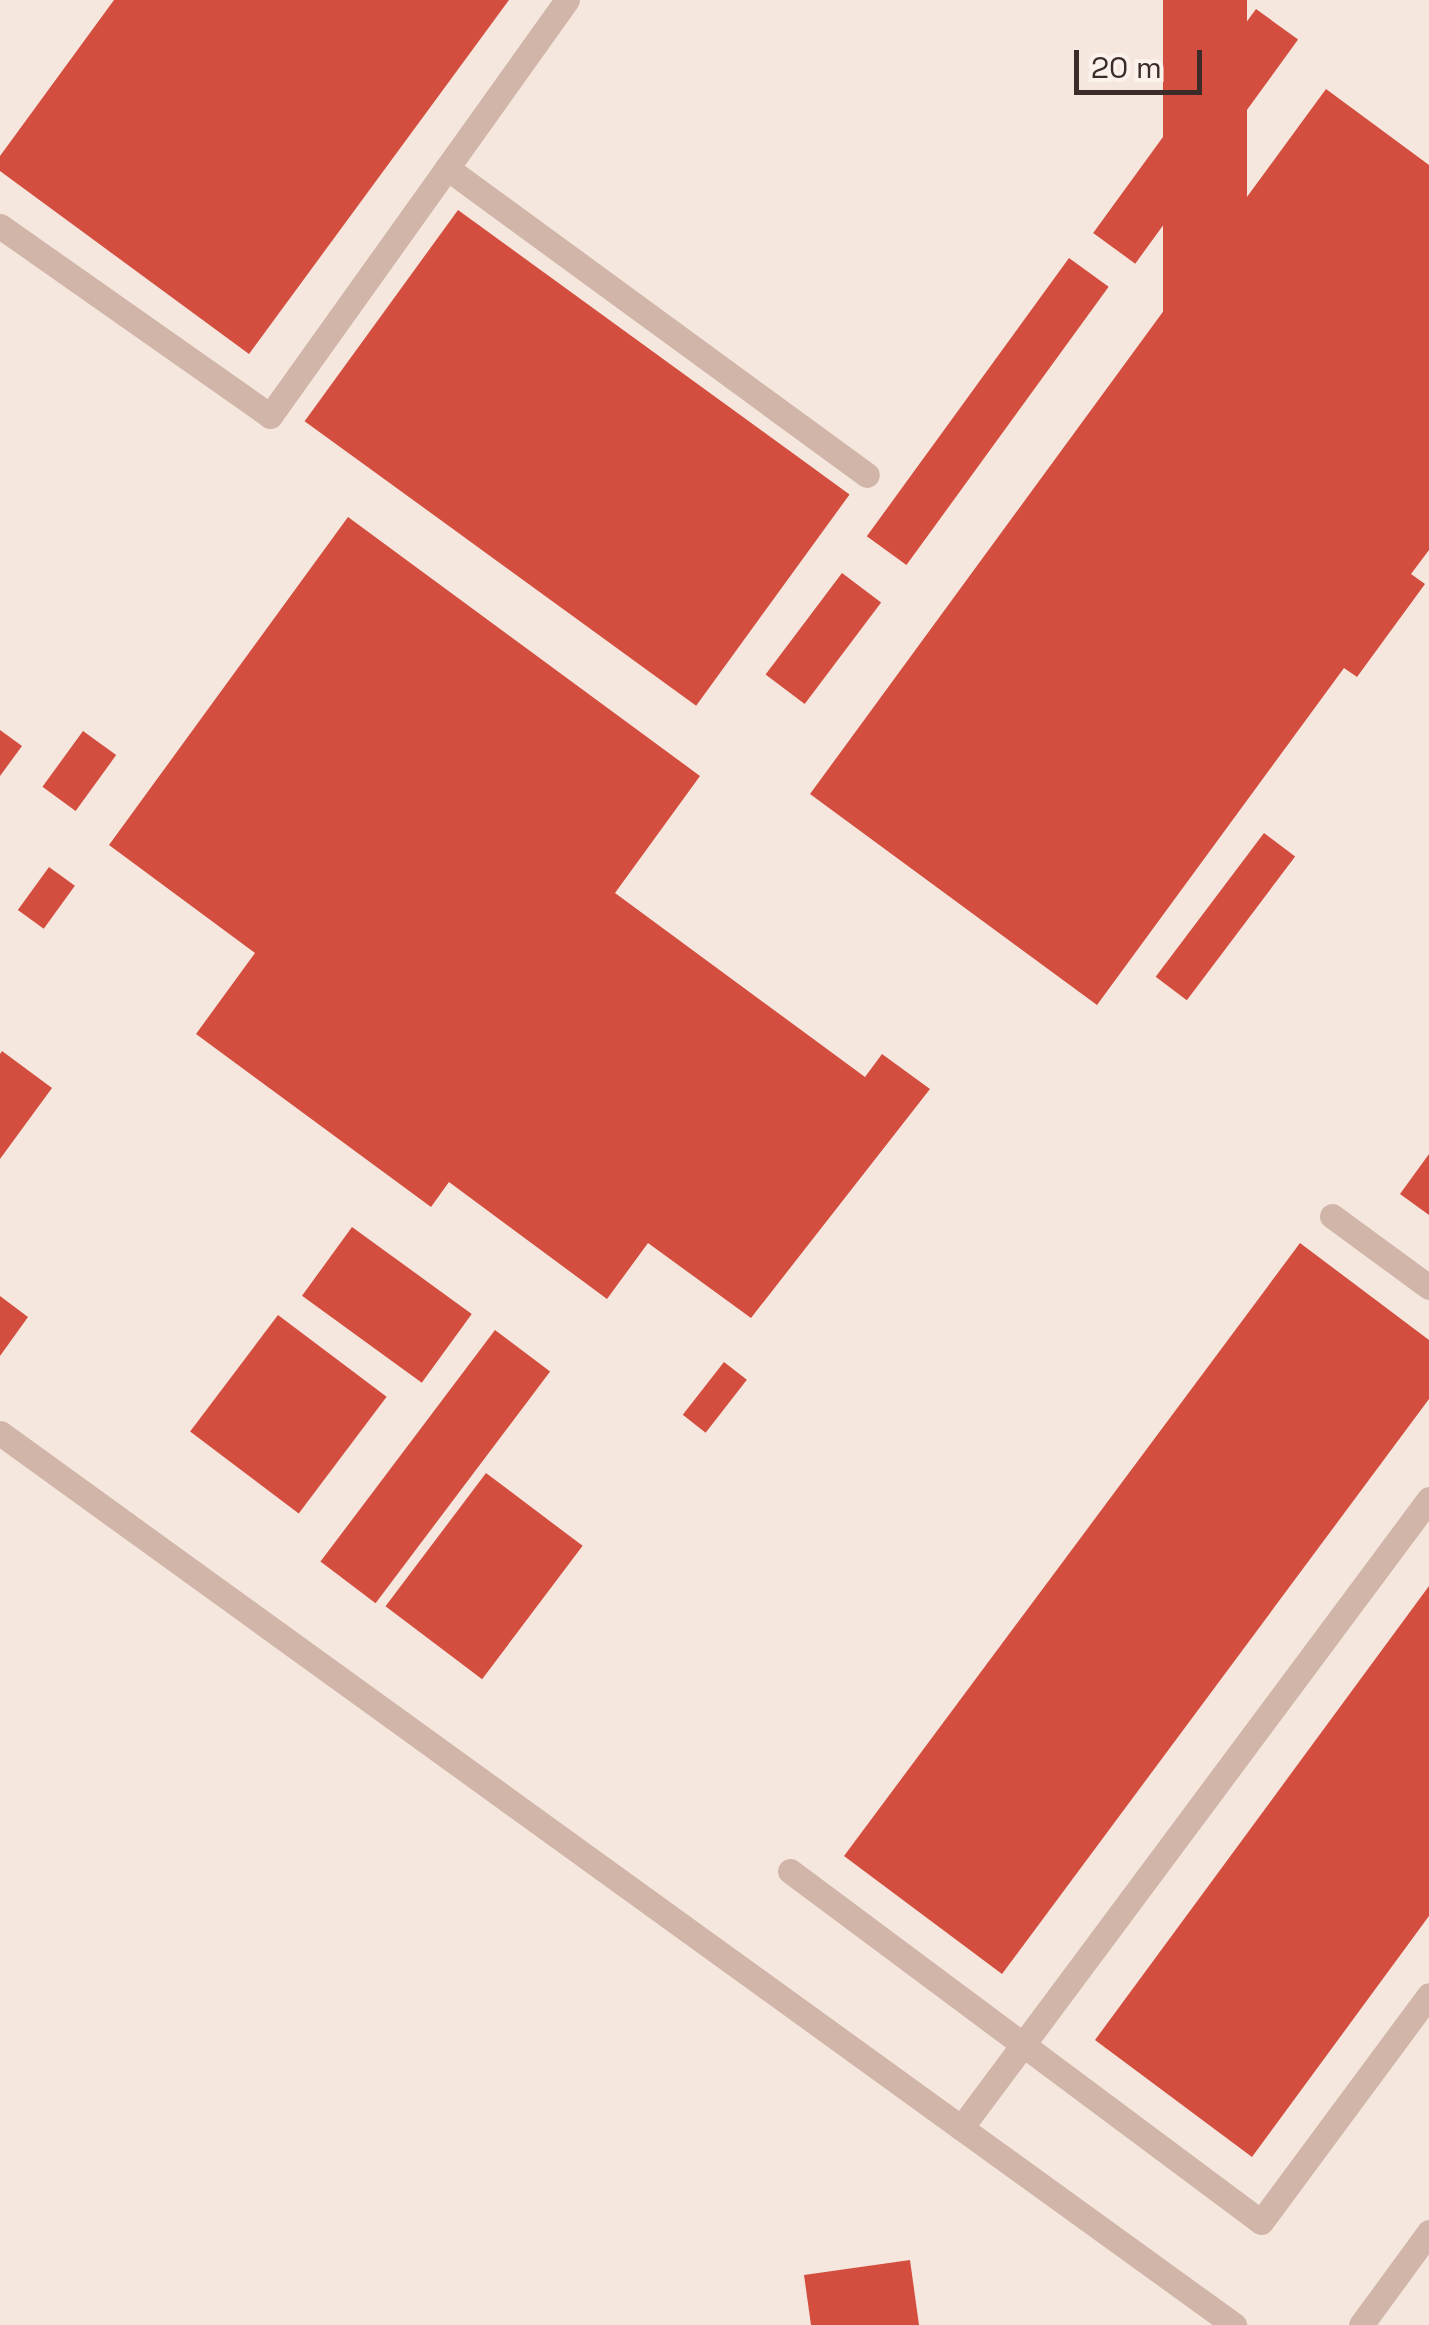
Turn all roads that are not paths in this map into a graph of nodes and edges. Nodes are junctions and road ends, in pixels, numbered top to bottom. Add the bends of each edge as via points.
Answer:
1 (567, 0) edge
2 (446, 168) junction
3 (0, 226) edge
4 (868, 475) dead end
5 (1332, 1216) dead end
6 (1429, 1287) edge
7 (0, 1433) edge
8 (1429, 1499) edge
9 (790, 1871) dead end
10 (1429, 1995) edge
11 (1023, 2045) junction
12 (961, 2128) junction
13 (1429, 2232) edge
14 (1234, 2325) edge
15 (1361, 2325) edge

1 - 2 street
2 - 3 street via 270,416
2 - 4 street
5 - 6 street
7 - 12 street
8 - 11 street
9 - 11 street
10 - 11 street via 1262,2222
11 - 12 street
12 - 14 street
13 - 15 street

